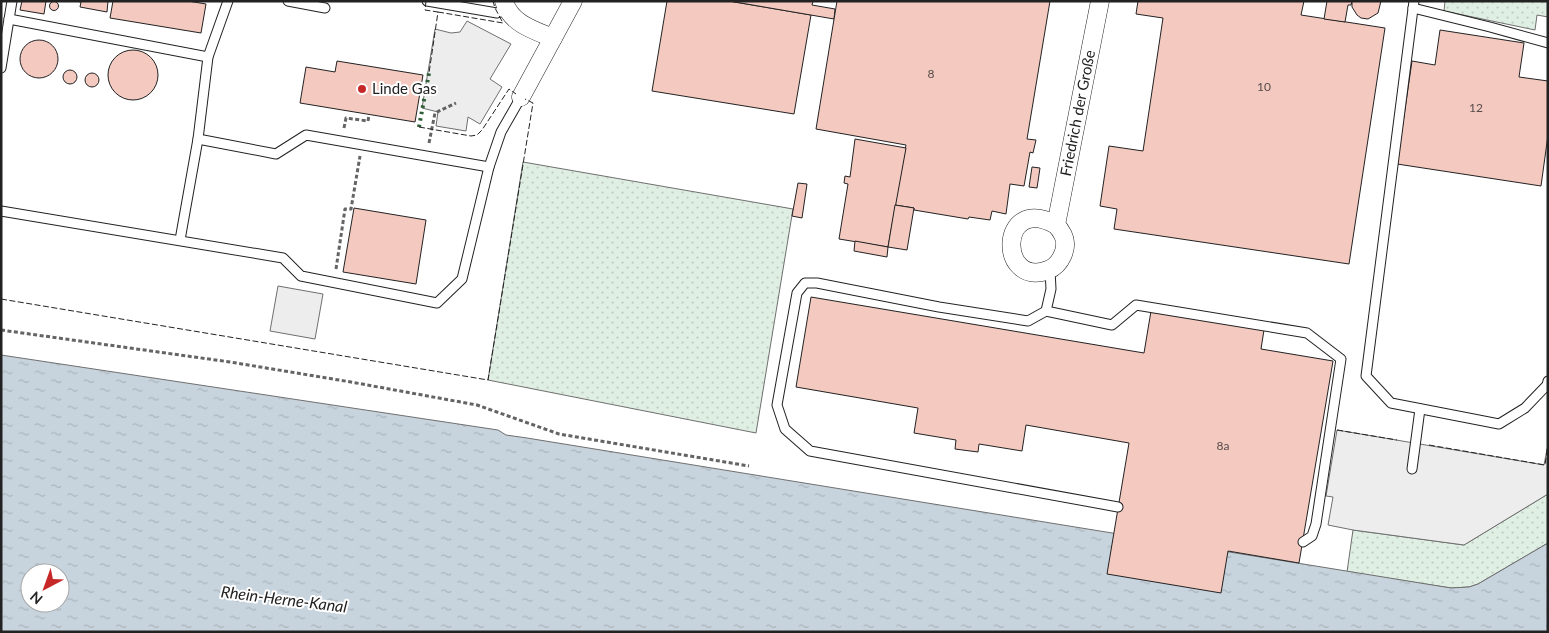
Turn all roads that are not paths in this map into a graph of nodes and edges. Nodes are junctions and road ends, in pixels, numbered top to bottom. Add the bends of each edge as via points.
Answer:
1 (12, 1) edge
2 (228, 1) edge
3 (288, 1) edge
4 (427, 1) edge
5 (573, 1) edge
6 (1100, 1) edge
7 (1413, 5) edge
8 (506, 6) edge
9 (325, 8) dead end
10 (10, 19) junction
11 (553, 38) junction
12 (1548, 43) edge
13 (208, 57) junction
14 (1, 68) edge
15 (521, 96) joint
16 (198, 139) junction
17 (489, 167) junction
18 (1, 210) edge
19 (1056, 225) junction
20 (180, 240) junction
21 (1050, 270) junction
22 (1046, 311) junction
23 (1548, 381) edge
24 (1420, 409) junction
25 (1412, 469) dead end
26 (1118, 507) dead end
27 (1303, 542) dead end

1 - 10 lane
2 - 13 lane
3 - 9 lane
4 - 8 lane via 497,13
5 - 11 street
6 - 19 street, Friedrich der Große
7 - 12 lane
7 - 24 lane via 1366,376 1391,403
8 - 11 street via 514,19
10 - 13 lane
10 - 14 lane
11 - 15 street
13 - 16 lane
15 - 17 lane via 501,132
16 - 17 lane via 276,154 306,135
16 - 20 lane
17 - 20 lane via 462,278 437,303 301,276 283,258
18 - 20 lane
19 - 21 street via 1064,236 1065,249 1060,261
19 - 21 street via 1045,219 1032,218 1020,224 1012,235 1010,248 1024,269 1037,273
21 - 22 lane via 1051,289
22 - 26 lane via 1028,321 805,283 797,293 776,405 785,429 810,451
22 - 27 lane via 1112,325 1136,305 1146,306 1307,333 1341,359 1316,524 1312,536
23 - 24 lane via 1525,408 1499,424
24 - 25 lane

